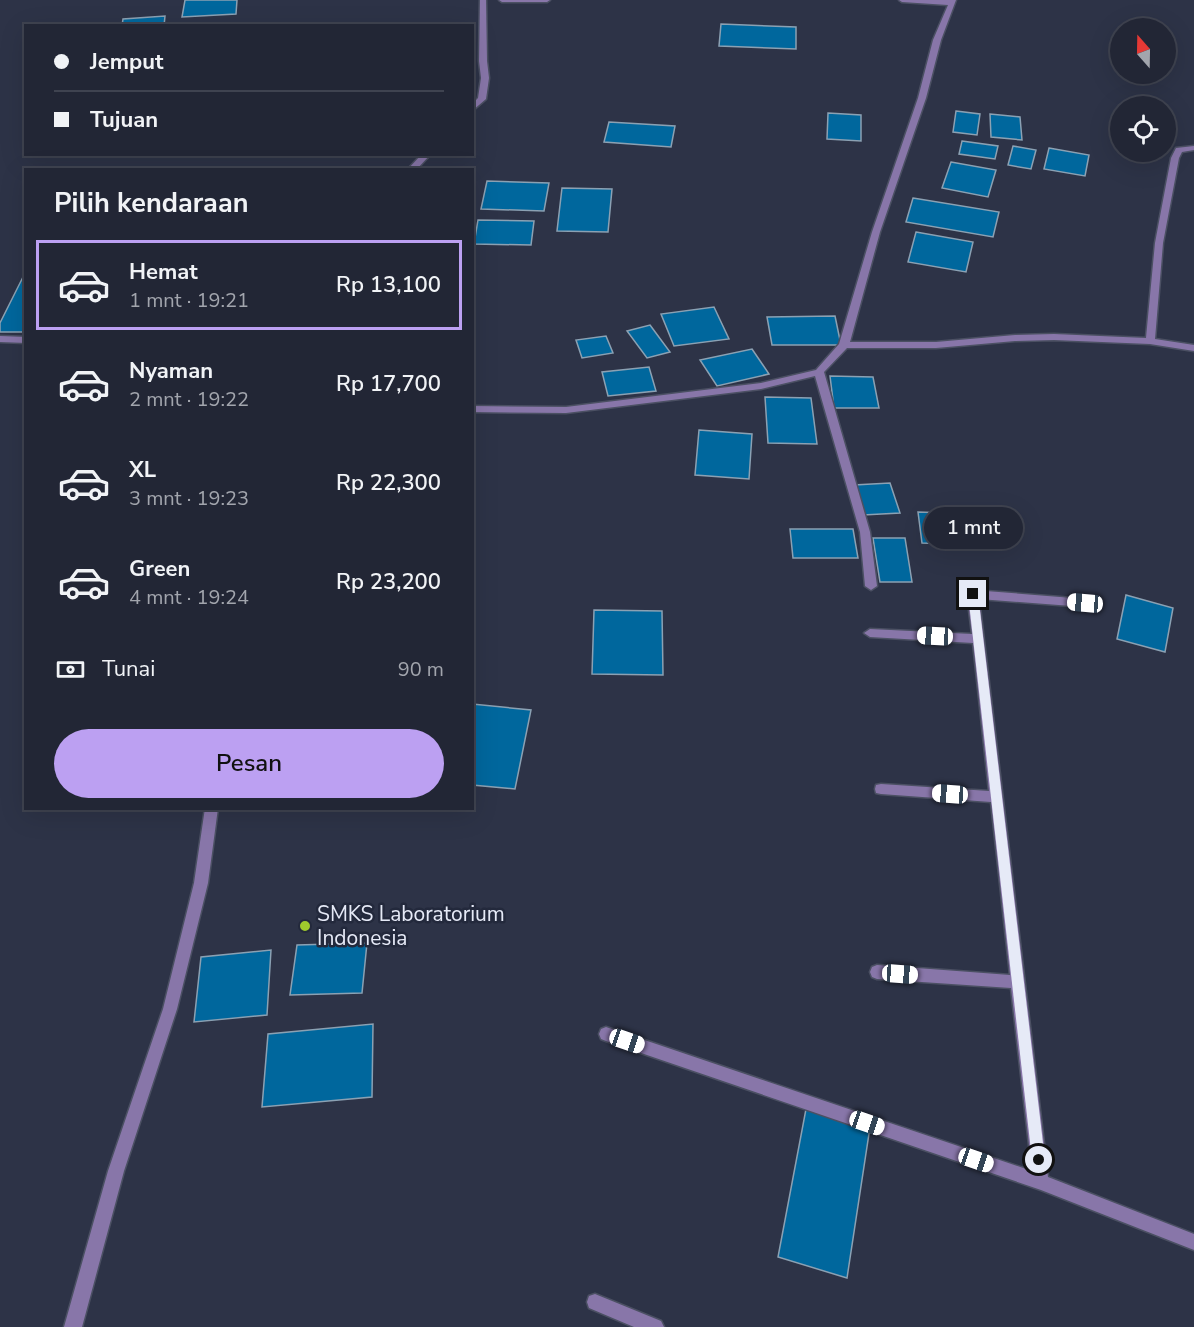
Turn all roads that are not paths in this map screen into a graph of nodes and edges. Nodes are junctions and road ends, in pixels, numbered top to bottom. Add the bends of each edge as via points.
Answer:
1 (483, 0) edge
2 (502, 0) edge
3 (547, 0) edge
4 (902, 0) edge
5 (952, 1) edge
6 (474, 107) edge
7 (1194, 148) edge
8 (425, 156) edge
9 (413, 168) edge
10 (0, 339) edge
11 (24, 340) edge
12 (1150, 341) junction
13 (843, 345) junction
14 (1194, 348) edge
15 (819, 372) junction
16 (474, 409) edge
17 (871, 586) dead end
18 (1085, 603) dead end
19 (870, 633) dead end
20 (978, 639) junction
21 (882, 789) dead end
22 (996, 797) junction
23 (212, 810) edge
24 (877, 972) dead end
25 (1018, 982) junction
26 (606, 1034) dead end
27 (1041, 1182) junction
28 (1194, 1242) edge
29 (595, 1302) dead end
30 (73, 1327) edge
31 (654, 1327) edge

1 - 6 street via 485,78 482,99
2 - 3 street
4 - 5 street
5 - 13 street
7 - 12 street via 1179,150 1175,158 1159,243
8 - 9 street
10 - 11 street
12 - 13 street via 1035,338 936,345
12 - 14 street
13 - 15 street
15 - 16 street via 761,386 566,410
15 - 17 street via 865,532
18 - 20 street via 973,594
19 - 20 street
20 - 22 street
21 - 22 street
22 - 25 street
23 - 30 street via 201,883 170,1009 116,1171
24 - 25 street
25 - 27 street
26 - 27 street
27 - 28 street
29 - 31 street

